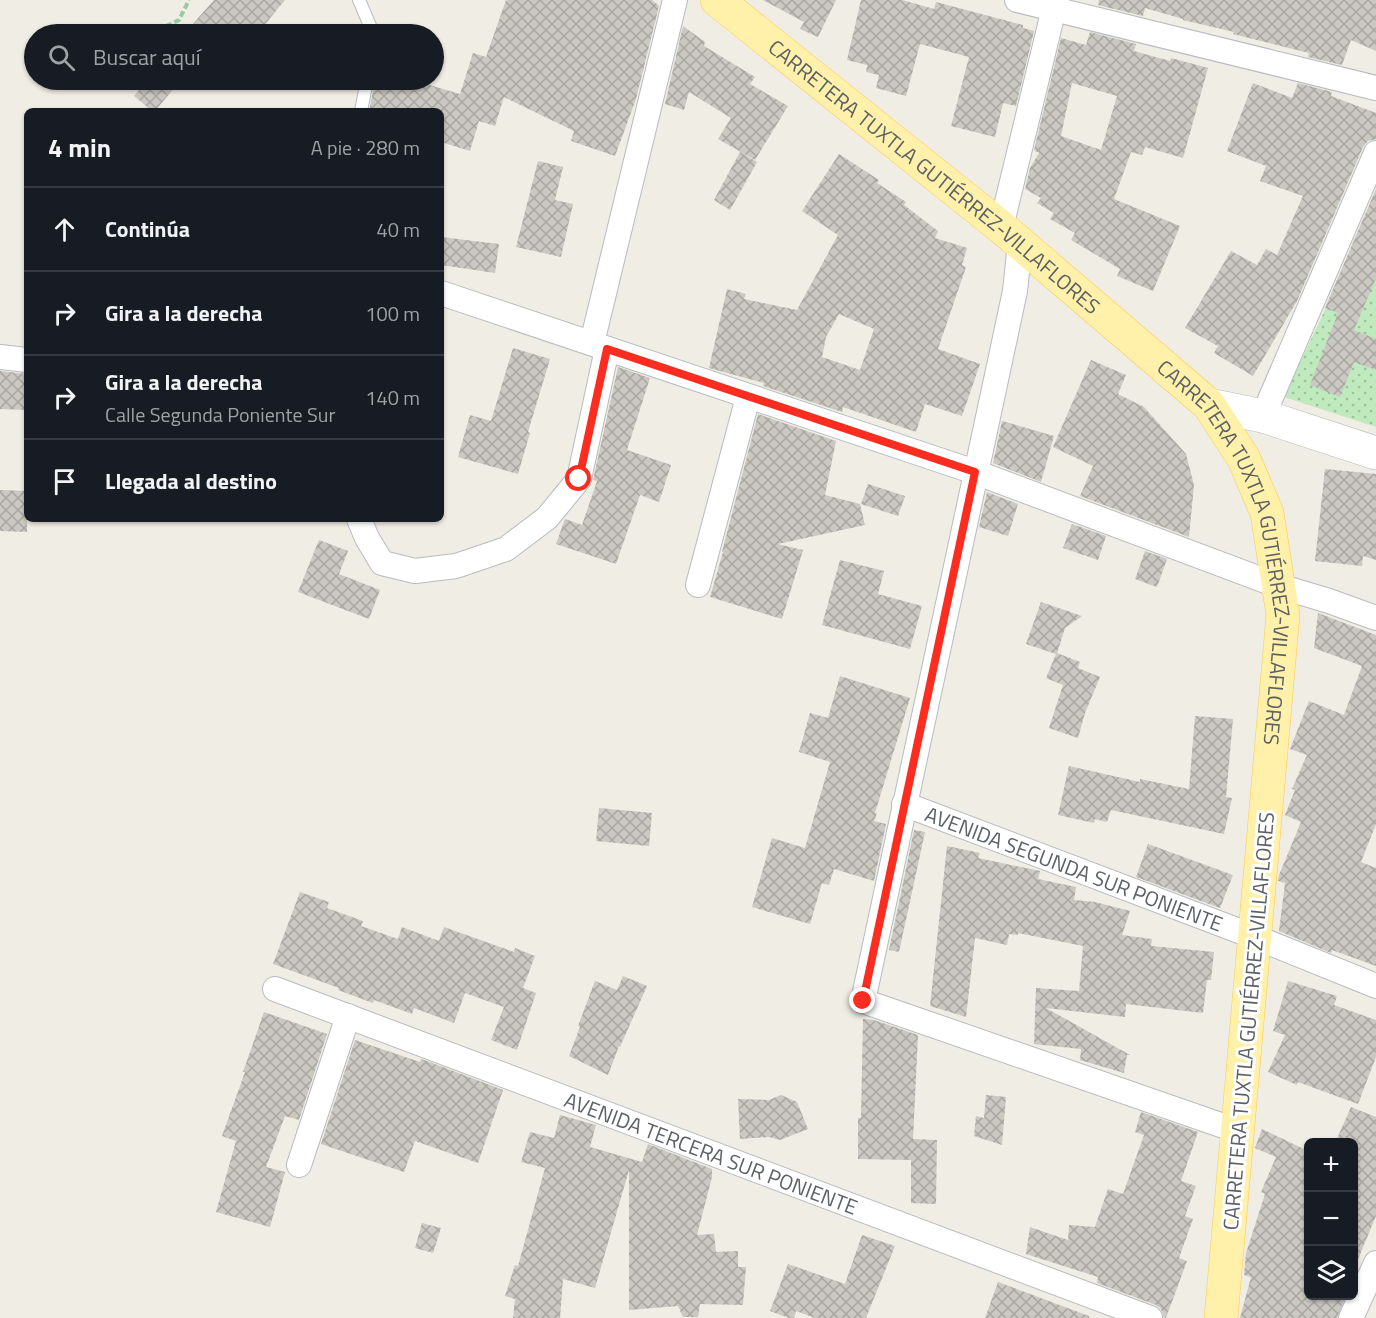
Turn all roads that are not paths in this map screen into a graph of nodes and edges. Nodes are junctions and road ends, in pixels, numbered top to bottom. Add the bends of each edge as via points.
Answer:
1 (360, 0) edge
2 (675, 0) edge
3 (717, 0) edge
4 (1017, 0) edge
5 (1055, 5) edge
6 (369, 24) edge
7 (1376, 88) edge
8 (365, 90) edge
9 (362, 108) edge
10 (1376, 153) edge
11 (1010, 235) junction
12 (444, 293) edge
13 (600, 346) junction
14 (0, 357) edge
15 (24, 360) edge
16 (748, 397) junction
17 (1209, 405) junction
18 (1263, 416) junction
19 (1376, 453) edge
20 (975, 472) junction
21 (360, 522) edge
22 (698, 585) dead end
23 (1279, 586) junction
24 (1376, 618) edge
25 (904, 804) junction
26 (1255, 937) junction
27 (1376, 986) edge
28 (274, 989) dead end
29 (348, 1016) junction
30 (1238, 1131) junction
31 (298, 1165) dead end
32 (1376, 1263) edge
33 (1150, 1318) edge
34 (1221, 1318) edge
35 (1351, 1318) edge

1 - 6 lane
2 - 13 street
3 - 11 main road, CARRETERA TUXTLA GUTIÉRREZ-VILLAFLORES
4 - 5 street
5 - 7 street
5 - 11 street
8 - 9 lane
10 - 18 street
11 - 17 main road, CARRETERA TUXTLA GUTIÉRREZ-VILLAFLORES
11 - 20 street via 1015,291
12 - 13 street
13 - 16 street
13 - 21 street via 579,479 547,518 506,549 456,566 415,571 382,563
14 - 15 street
16 - 20 street
16 - 22 street
17 - 18 street
17 - 23 main road, CARRETERA TUXTLA GUTIÉRREZ-VILLAFLORES via 1244,459 1267,513
18 - 19 street
20 - 23 street
20 - 25 street
23 - 24 street
23 - 26 main road, CARRETERA TUXTLA GUTIÉRREZ-VILLAFLORES via 1283,615
25 - 26 street, AVENIDA SEGUNDA SUR PONIENTE
25 - 30 street via 863,1001
26 - 27 street, AVENIDA SEGUNDA SUR PONIENTE
26 - 30 main road, CARRETERA TUXTLA GUTIÉRREZ-VILLAFLORES
28 - 29 street, AVENIDA TERCERA SUR PONIENTE
29 - 31 street
29 - 33 street, AVENIDA TERCERA SUR PONIENTE
30 - 34 main road, CARRETERA TUXTLA GUTIÉRREZ-VILLAFLORES
32 - 35 street

